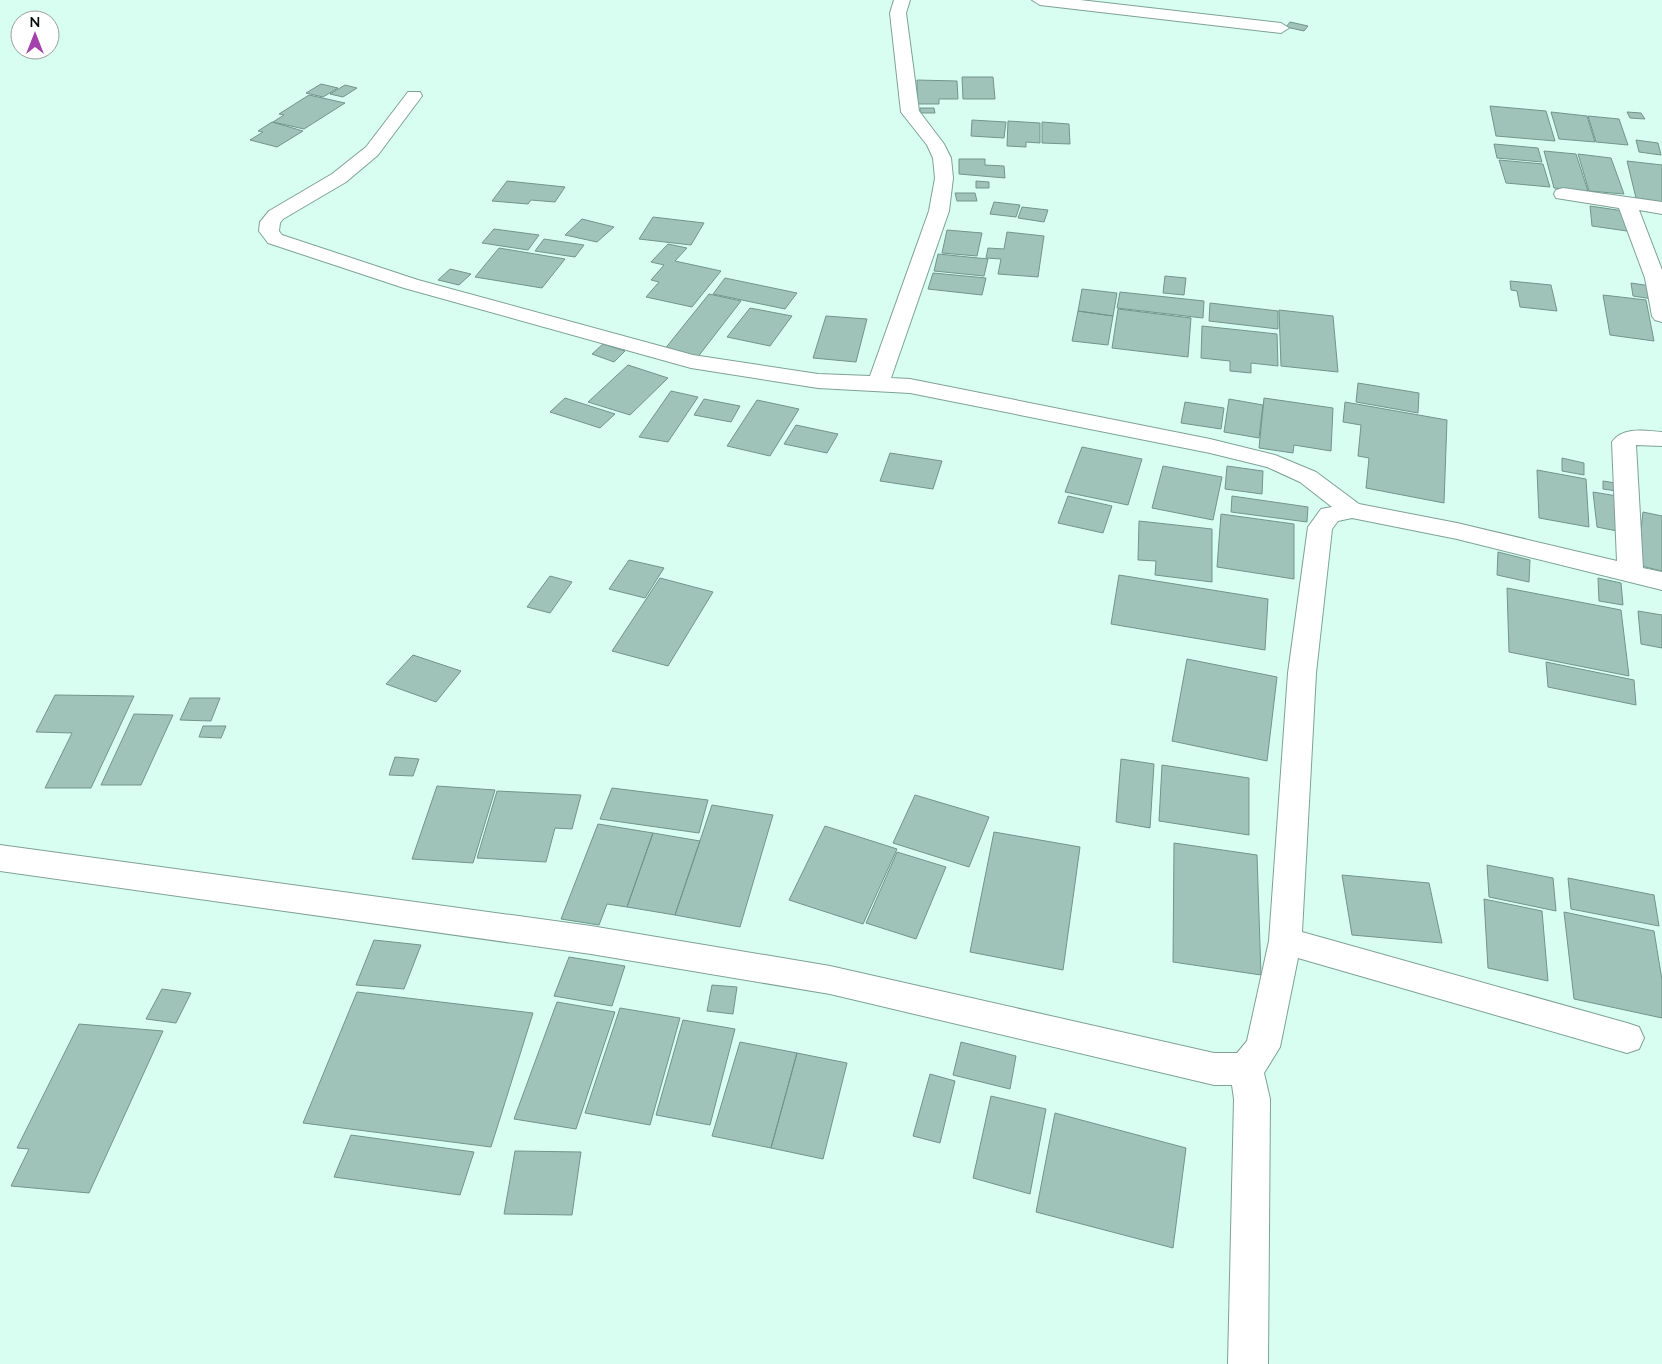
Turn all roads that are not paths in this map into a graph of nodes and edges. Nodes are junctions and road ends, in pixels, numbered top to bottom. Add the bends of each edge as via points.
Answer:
1 (902, 0) edge
2 (1040, 0) edge
3 (1281, 28) dead end
4 (414, 96) dead end
5 (1563, 194) dead end
6 (1627, 204) junction
7 (1662, 208) edge
8 (1662, 316) edge
9 (879, 383) junction
10 (1662, 439) edge
11 (1352, 510) junction
12 (1630, 572) junction
13 (1662, 581) edge
14 (0, 858) edge
15 (1285, 941) junction
16 (1627, 1038) dead end
17 (1246, 1069) junction
18 (1248, 1364) edge

1 - 9 street via 899,27 910,112 942,158 944,178 939,211
2 - 3 street
4 - 9 street via 372,151 339,178 276,215 269,230 275,238 411,284 691,361 818,382
5 - 6 street
6 - 7 street
6 - 8 street via 1655,278
9 - 11 street via 919,388 1276,462 1308,477
10 - 12 street via 1632,438 1624,442
11 - 12 street
11 - 15 street via 1330,515 1320,526 1302,672
12 - 13 street
14 - 17 street via 591,940 830,980 1214,1069
15 - 16 street
15 - 17 street via 1263,1047
17 - 18 street via 1252,1099

